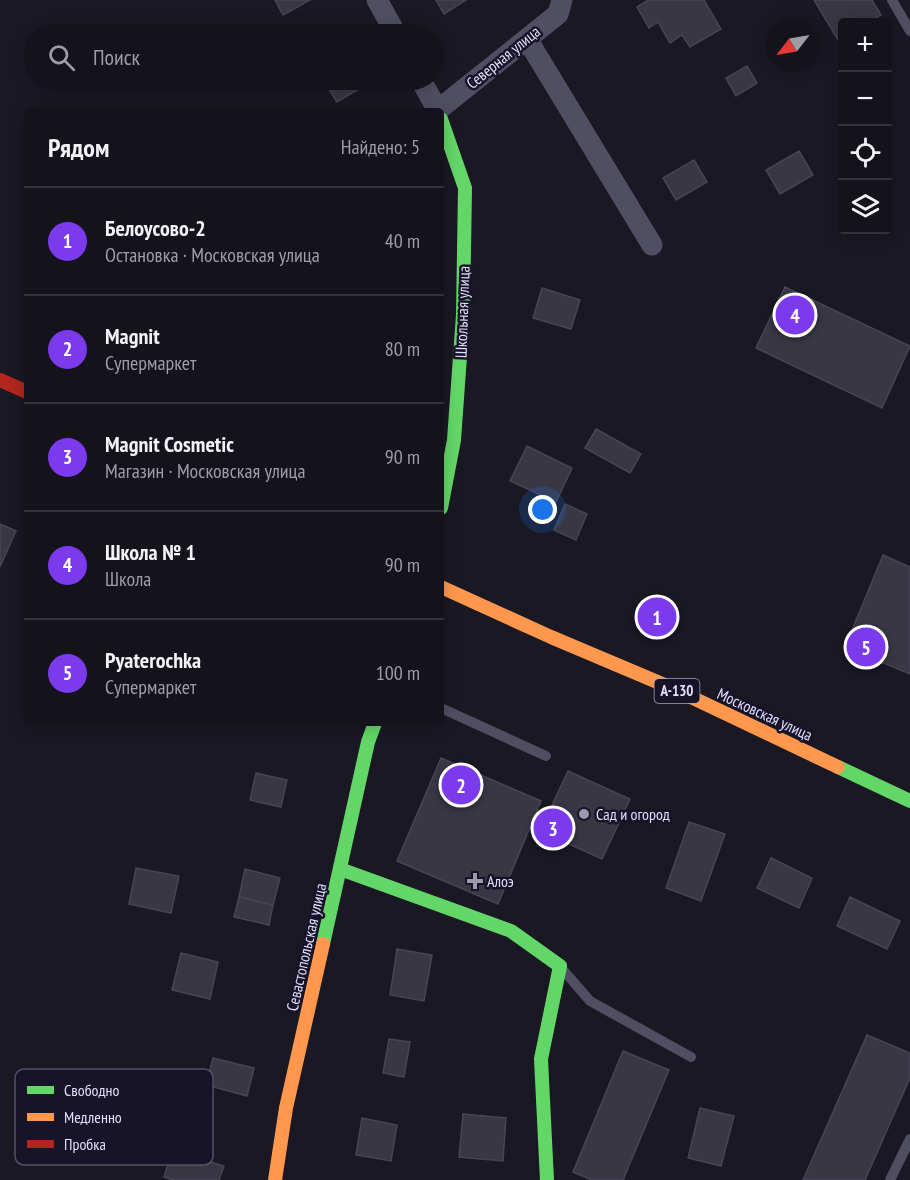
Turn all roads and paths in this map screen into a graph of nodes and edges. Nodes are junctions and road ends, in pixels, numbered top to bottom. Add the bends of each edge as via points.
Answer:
1 (377, 0) edge
2 (562, 0) edge
3 (892, 0) edge
4 (390, 24) edge
5 (910, 31) edge
6 (527, 39) junction
7 (426, 90) edge
8 (436, 108) edge
9 (444, 109) edge
10 (444, 127) edge
11 (652, 244) dead end
12 (0, 380) edge
13 (24, 391) edge
14 (444, 491) edge
15 (444, 588) edge
16 (444, 709) edge
17 (374, 726) edge
18 (546, 756) dead end
19 (910, 801) edge
20 (340, 869) junction
21 (560, 966) junction
22 (691, 1057) dead end
23 (910, 1139) edge
24 (275, 1180) edge
25 (547, 1180) edge
26 (890, 1180) edge

1 - 4 street
2 - 6 street, Северная улица via 558,14
3 - 5 lane
6 - 9 street, Северная улица
6 - 11 street
7 - 8 street, Школьная улица
10 - 14 main road, Школьная улица via 465,188 463,315 455,428
12 - 13 main road
15 - 19 main road, Московская улица / А-130 via 674,689
16 - 18 lane
17 - 20 main road, Севастопольская улица
20 - 21 main road via 511,931
20 - 24 main road, Севастопольская улица via 286,1108
21 - 22 lane via 590,1001
21 - 25 main road via 541,1059
23 - 26 lane

